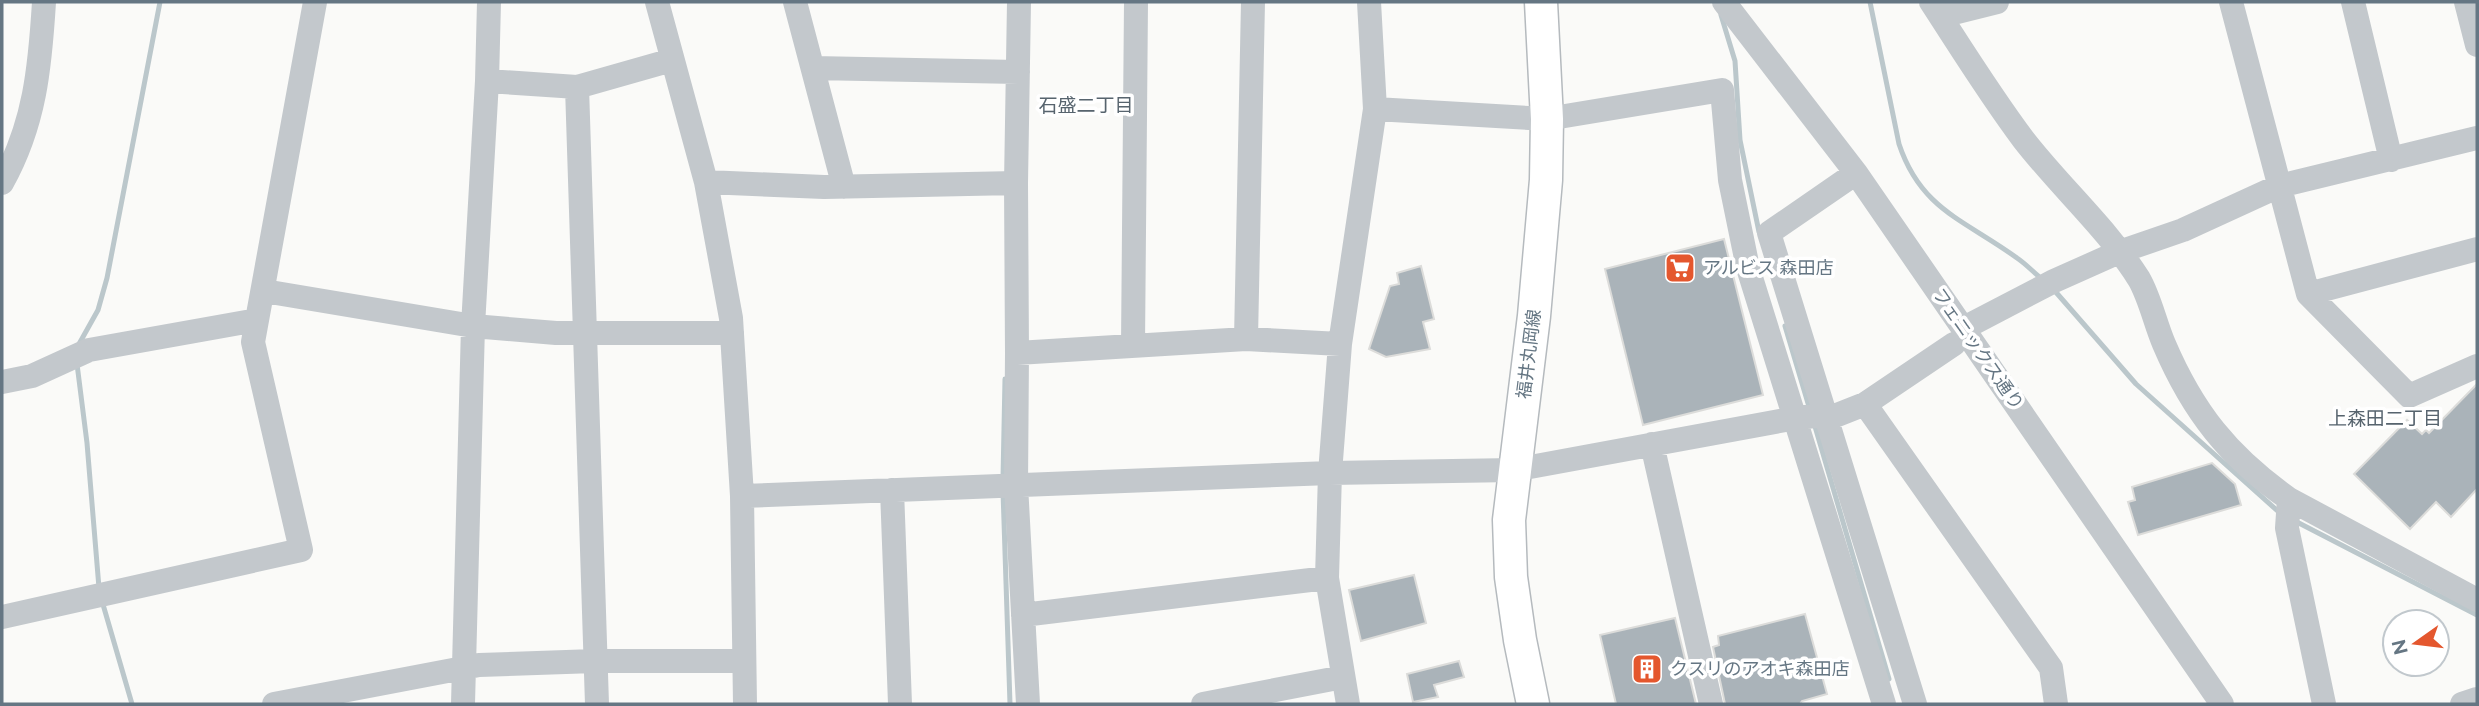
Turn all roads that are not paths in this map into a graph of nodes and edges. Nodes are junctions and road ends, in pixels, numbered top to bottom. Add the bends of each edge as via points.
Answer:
1 (44, 2) edge
2 (315, 2) edge
3 (489, 2) edge
4 (657, 2) edge
5 (795, 2) edge
6 (1019, 2) edge
7 (1136, 2) edge
8 (1254, 2) edge
9 (1369, 2) edge
10 (1541, 2) edge
11 (1724, 2) edge
12 (1997, 2) edge
13 (2231, 2) edge
14 (2353, 2) edge
15 (2466, 2) edge
16 (1936, 9) edge
17 (2477, 45) edge
18 (672, 60) junction
19 (813, 68) junction
20 (1018, 72) junction
21 (487, 81) junction
22 (577, 88) junction
23 (1375, 109) junction
24 (1547, 119) junction
25 (2477, 138) edge
26 (2391, 160) junction
27 (1856, 173) junction
28 (706, 182) junction
29 (2, 183) edge
30 (1016, 183) junction
31 (2280, 186) junction
32 (844, 187) junction
33 (2477, 249) edge
34 (2119, 252) junction
35 (264, 290) junction
36 (2308, 294) junction
37 (257, 320) junction
38 (473, 326) junction
39 (732, 332) junction
40 (587, 333) junction
41 (1959, 336) junction
42 (1246, 338) junction
43 (1340, 344) junction
44 (1133, 345) junction
45 (1017, 353) junction
46 (2477, 366) edge
47 (2, 382) edge
48 (1865, 404) junction
49 (1811, 418) junction
50 (1652, 444) junction
51 (1514, 470) junction
52 (1330, 472) junction
53 (1016, 485) junction
54 (892, 490) junction
55 (742, 496) junction
56 (2289, 499) junction
57 (1327, 578) junction
58 (2477, 600) edge
59 (1023, 615) junction
60 (2, 617) edge
61 (595, 661) junction
62 (743, 661) junction
63 (464, 668) junction
64 (1343, 677) junction
65 (339, 698) edge
66 (2477, 699) edge
67 (274, 704) edge
68 (463, 704) edge
69 (597, 704) edge
70 (745, 704) edge
71 (900, 704) edge
72 (1028, 704) edge
73 (1203, 704) edge
74 (1348, 704) edge
75 (1533, 704) edge
76 (1711, 704) edge
77 (1884, 704) edge
78 (1915, 704) edge
79 (2056, 704) edge
80 (2222, 704) edge
81 (2324, 704) edge
82 (2462, 704) edge

1 - 29 street via 37,83 26,130
2 - 35 street
3 - 21 street
4 - 18 street
5 - 19 street
6 - 20 street
7 - 44 street
8 - 42 street
9 - 23 street
10 - 24 main road, 福井丸岡線
11 - 27 street, フェニックス通り
12 - 16 street
13 - 31 street
14 - 26 street
15 - 17 street
16 - 34 street via 2025,141
18 - 22 street
18 - 28 street
19 - 20 street
19 - 32 street
20 - 30 street
21 - 22 street
21 - 38 street
22 - 40 street
23 - 24 street
23 - 43 street
24 - 49 street via 1722,90 1730,180 1748,268
24 - 51 main road, 福井丸岡線 via 1534,316
25 - 26 street
26 - 31 street
27 - 41 street, フェニックス通り
27 - 49 street via 1769,233
28 - 32 street
28 - 39 street
30 - 32 street
30 - 45 street
31 - 34 street via 2183,230
31 - 36 street
33 - 36 street
34 - 41 street via 2054,281
34 - 56 street via 2140,282 2163,343 2200,414 2231,451
35 - 37 street
35 - 38 street
36 - 46 street via 2409,396
37 - 47 street via 89,350 32,376
37 - 60 street via 253,342 300,550
38 - 40 street
38 - 63 street
39 - 40 street
39 - 55 street
40 - 61 street
41 - 48 street
41 - 80 street, フェニックス通り
42 - 43 street
42 - 44 street
43 - 52 street
44 - 45 street
45 - 53 street
48 - 49 street
48 - 79 street via 2051,668
49 - 50 street
49 - 77 street
49 - 78 street
50 - 51 street
50 - 76 street
51 - 52 street
51 - 75 main road, 福井丸岡線 via 1509,520 1511,577
52 - 53 street
52 - 57 street
53 - 54 street
53 - 59 street
54 - 55 street
54 - 71 street
55 - 62 street
56 - 58 street
56 - 81 street via 2287,528
57 - 59 street
57 - 64 street
59 - 72 street
61 - 62 street
61 - 63 street
61 - 69 street
62 - 70 street
63 - 65 street
63 - 68 street
64 - 73 street
64 - 74 street
65 - 67 street
66 - 82 street

